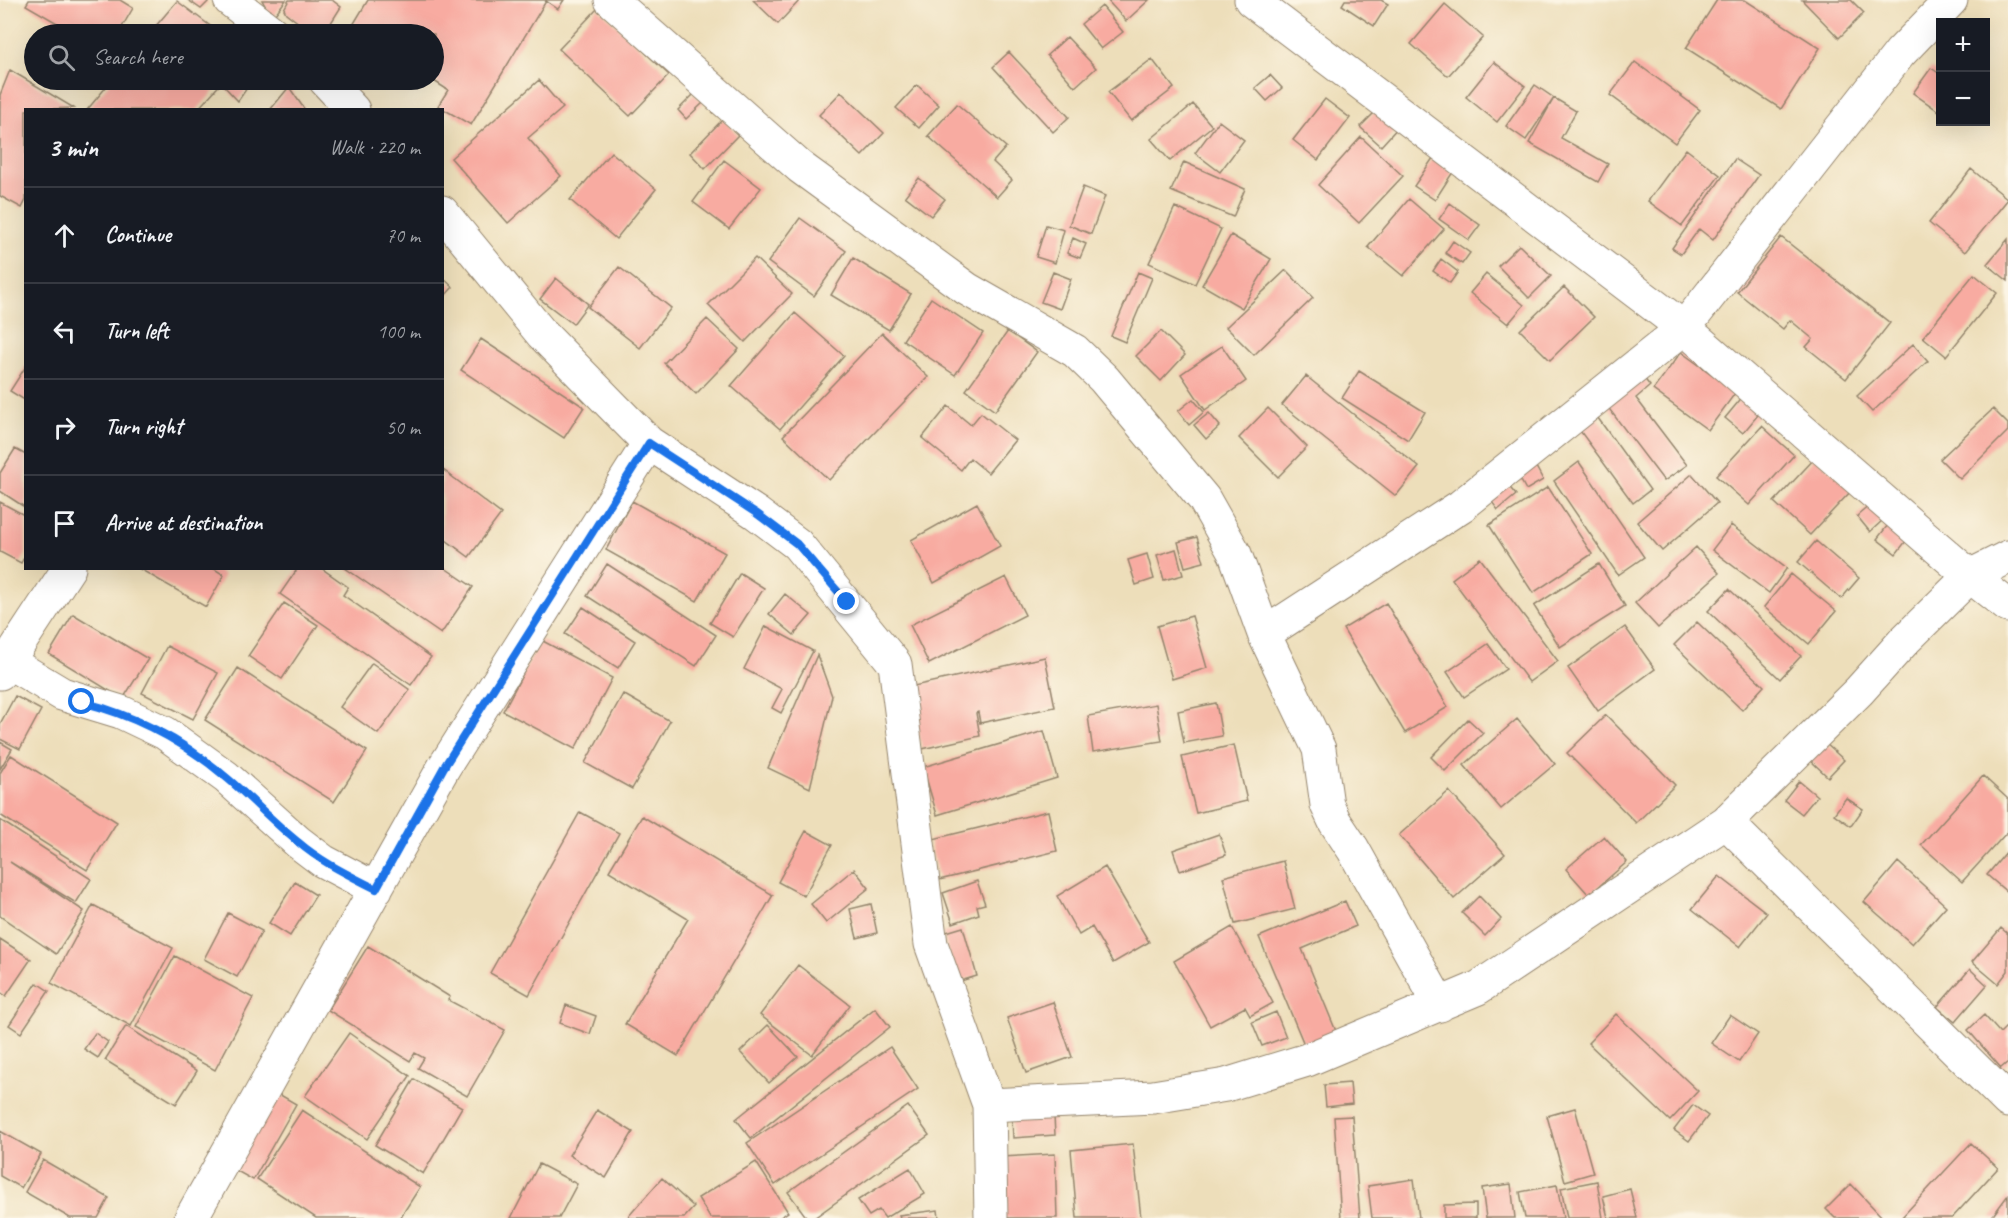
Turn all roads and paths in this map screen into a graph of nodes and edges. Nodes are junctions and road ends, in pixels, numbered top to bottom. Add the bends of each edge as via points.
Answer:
1 (230, 0) edge
2 (611, 0) edge
3 (1251, 0) edge
4 (1951, 0) edge
5 (261, 24) edge
6 (334, 90) edge
7 (351, 108) edge
8 (444, 214) edge
9 (1684, 328) junction
10 (649, 443) junction
11 (2008, 557) edge
12 (68, 570) edge
13 (1970, 576) junction
14 (2008, 606) edge
15 (1264, 634) junction
16 (4, 667) edge
17 (1726, 822) junction
18 (376, 889) junction
19 (1440, 1005) junction
20 (2008, 1101) edge
21 (989, 1105) junction
22 (191, 1218) edge
23 (991, 1218) edge

1 - 5 street
2 - 15 street via 809,173 958,283 1075,351 1104,379 1204,499 1235,554
3 - 9 street
4 - 9 street via 1900,53
6 - 7 street
8 - 10 street via 542,334
9 - 13 street
9 - 15 street via 1461,506
10 - 18 street via 444,767
10 - 21 street via 797,544 896,664 931,944
11 - 13 street
12 - 16 street
13 - 14 street
13 - 17 street
15 - 19 street via 1319,749 1327,805 1335,822
16 - 18 street via 62,694 121,712 165,734 226,777 323,861
17 - 19 street via 1478,988
17 - 20 street
18 - 22 street
19 - 21 street via 1307,1060 1226,1085 1153,1097
21 - 23 street

